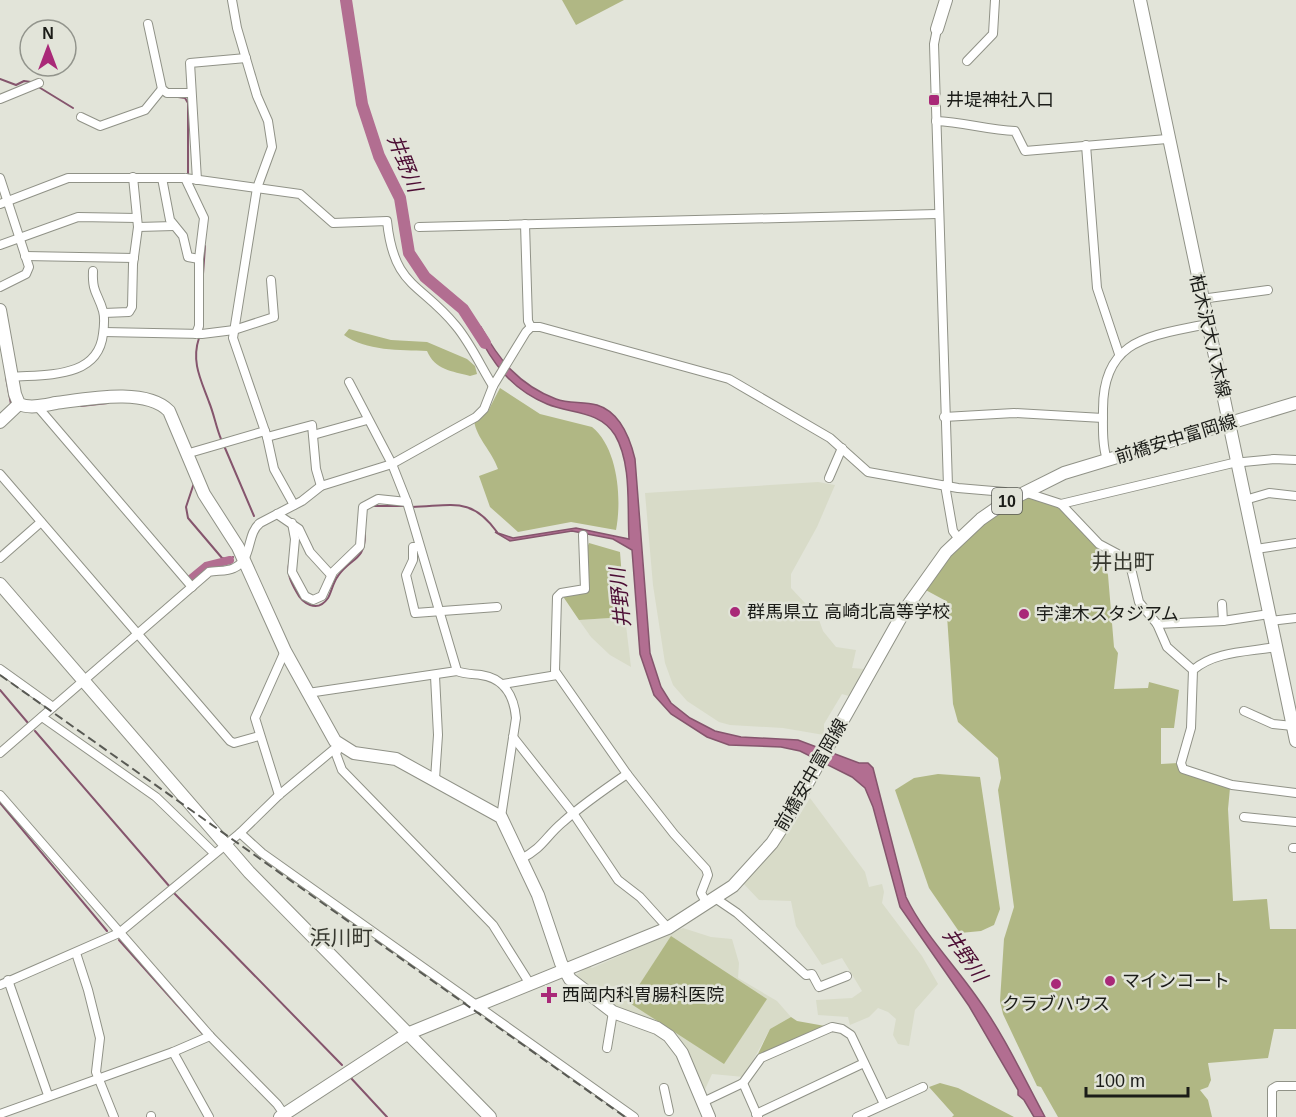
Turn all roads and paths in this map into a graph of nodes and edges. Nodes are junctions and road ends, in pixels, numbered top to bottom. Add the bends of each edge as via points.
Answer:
1 (232, 0) edge
2 (945, 0) edge
3 (995, 0) edge
4 (1140, 0) edge
5 (148, 24) dead end
6 (937, 29) joint
7 (246, 58) junction
8 (967, 61) dead end
9 (39, 83) dead end
10 (162, 89) junction
11 (191, 93) junction
12 (0, 99) edge
13 (81, 117) dead end
14 (936, 121) junction
15 (1167, 139) junction
16 (1086, 145) junction
17 (133, 177) junction
18 (0, 178) edge
19 (162, 178) junction
20 (185, 178) junction
21 (197, 180) junction
22 (257, 188) junction
23 (4, 202) edge
24 (938, 214) junction
25 (138, 222) junction
26 (525, 224) junction
27 (174, 226) junction
28 (419, 227) dead end
29 (18, 237) junction
30 (0, 245) edge
31 (25, 256) junction
32 (134, 258) junction
33 (199, 259) junction
34 (93, 271) dead end
35 (271, 280) dead end
36 (0, 287) edge
37 (1268, 290) dead end
38 (1201, 299) junction
39 (0, 310) edge
40 (104, 313) junction
41 (1207, 324) junction
42 (531, 327) junction
43 (234, 330) junction
44 (104, 332) junction
45 (196, 334) junction
46 (1119, 354) junction
47 (11, 377) junction
48 (349, 382) dead end
49 (493, 386) junction
50 (1296, 403) edge
51 (19, 404) junction
52 (37, 406) junction
53 (944, 417) junction
54 (1103, 418) junction
55 (367, 420) junction
56 (0, 422) edge
57 (1229, 424) junction
58 (266, 434) junction
59 (313, 435) junction
60 (842, 448) junction
61 (186, 454) junction
62 (1107, 460) junction
63 (1296, 460) edge
64 (1238, 463) junction
65 (392, 464) junction
66 (0, 474) edge
67 (829, 478) dead end
68 (321, 486) junction
69 (946, 486) junction
70 (1019, 494) junction
71 (1296, 496) edge
72 (1245, 500) junction
73 (1061, 504) junction
74 (294, 505) junction
75 (408, 505) junction
76 (277, 514) junction
77 (41, 522) junction
78 (292, 523) junction
79 (586, 535) dead end
80 (959, 539) junction
81 (1296, 543) edge
82 (419, 547) junction
83 (1256, 549) junction
84 (0, 558) edge
85 (245, 560) junction
86 (331, 575) junction
87 (0, 584) edge
88 (192, 587) junction
89 (1222, 604) dead end
90 (497, 607) dead end
91 (440, 611) junction
92 (1270, 618) junction
93 (1296, 618) edge
94 (1222, 621) junction
95 (1157, 624) junction
96 (139, 633) junction
97 (1276, 647) junction
98 (285, 651) junction
99 (0, 669) edge
100 (1193, 670) junction
101 (457, 671) junction
102 (557, 675) junction
103 (435, 676) junction
104 (84, 681) junction
105 (503, 684) junction
106 (308, 693) junction
107 (53, 707) junction
108 (1244, 711) dead end
109 (42, 717) junction
110 (1293, 726) junction
111 (260, 736) junction
112 (513, 737) junction
113 (1296, 741) edge
114 (339, 745) junction
115 (0, 753) edge
116 (627, 774) junction
117 (435, 779) junction
118 (1296, 793) edge
119 (0, 795) edge
120 (279, 795) junction
121 (573, 813) junction
122 (501, 817) junction
123 (1244, 817) dead end
124 (1296, 822) edge
125 (240, 834) junction
126 (225, 844) junction
127 (214, 853) junction
128 (521, 859) junction
129 (711, 901) junction
130 (668, 928) junction
131 (119, 933) junction
132 (76, 953) junction
133 (566, 971) junction
134 (848, 976) dead end
135 (4, 982) edge
136 (531, 984) junction
137 (477, 1006) junction
138 (613, 1012) junction
139 (407, 1034) junction
140 (210, 1036) junction
141 (608, 1048) dead end
142 (173, 1052) junction
143 (864, 1063) junction
144 (98, 1077) junction
145 (743, 1083) junction
146 (1296, 1086) edge
147 (923, 1087) dead end
148 (664, 1088) dead end
149 (48, 1095) junction
150 (703, 1102) junction
151 (885, 1104) junction
152 (669, 1110) dead end
153 (0, 1114) edge
154 (757, 1115) edge
155 (283, 1116) edge
156 (114, 1117) edge
157 (209, 1117) edge
158 (490, 1117) edge
159 (634, 1117) edge
160 (709, 1117) edge
161 (857, 1117) edge
162 (1272, 1117) edge

1 - 7 street
2 - 6 main road
3 - 8 street via 993,34
4 - 15 main road, 柏木沢大八木線
5 - 10 street
6 - 14 street
7 - 11 street via 190,63
7 - 22 street via 272,139 271,153
9 - 12 street
10 - 11 street via 167,93
10 - 13 street via 145,110 100,126
11 - 21 street
14 - 16 street via 1015,131 1025,151
14 - 24 street
15 - 16 street
15 - 38 main road, 柏木沢大八木線
16 - 46 street via 1097,288
17 - 19 street
17 - 23 street via 68,178
17 - 25 street
18 - 23 street
19 - 20 street
19 - 27 street
20 - 21 street
20 - 33 street via 204,218
21 - 22 street
22 - 43 street
22 - 49 street via 300,194 333,223 387,221 397,265 413,287 459,329
23 - 29 street
24 - 26 street
24 - 53 street
25 - 27 street
25 - 29 street via 78,217
25 - 32 street
26 - 28 street
26 - 42 street
27 - 33 street via 183,237 188,257
29 - 30 street
29 - 31 street
31 - 32 street
31 - 36 street via 28,272
32 - 40 street via 131,310
33 - 45 street
34 - 40 street via 92,288
35 - 43 street via 274,317
37 - 38 street
38 - 41 main road, 柏木沢大八木線
39 - 47 main road
40 - 44 street
41 - 46 street via 1146,337
41 - 57 main road, 柏木沢大八木線
42 - 49 street
42 - 60 street via 729,379 776,404
43 - 45 street
43 - 58 street via 233,338
44 - 45 street
44 - 47 street via 99,353 78,369
46 - 54 street via 1104,387
47 - 51 main road
48 - 55 street
49 - 65 street via 484,409 476,417
50 - 57 main road, 前橋安中富岡線 / 10
51 - 52 main road
51 - 56 main road
52 - 61 main road via 146,398 169,411
52 - 88 street
53 - 54 street via 1014,413
53 - 69 street
54 - 62 street
55 - 59 street
55 - 65 street
57 - 62 main road, 前橋安中富岡線 / 10
57 - 64 main road, 柏木沢大八木線
58 - 59 street via 312,425
58 - 61 street
58 - 74 street via 274,469
59 - 68 street
60 - 67 street
60 - 69 street via 868,472
61 - 85 main road via 204,494
62 - 70 main road, 前橋安中富岡線 / 10 via 1064,473
63 - 64 street
64 - 72 main road, 柏木沢大八木線
64 - 73 street
65 - 68 street
65 - 75 street
66 - 77 street
68 - 74 street
69 - 70 street
69 - 80 street via 953,531
70 - 73 street
70 - 80 main road, 前橋安中富岡線 / 10
71 - 72 street via 1269,493
72 - 83 main road, 柏木沢大八木線
73 - 95 street via 1099,544 1129,560 1135,593
74 - 76 street
75 - 82 street
75 - 86 street via 378,499 368,503 361,514 360,546
76 - 78 street
76 - 85 street via 256,525
77 - 84 street
77 - 96 street
78 - 86 street
78 - 86 street via 292,572 305,596 313,600 322,596
79 - 102 street via 585,589 556,597
80 - 129 main road, 前橋安中富岡線 / 10 via 910,600 772,843 733,886
81 - 83 street
82 - 91 street
82 - 91 street via 413,547 413,560 406,575 413,611
83 - 92 main road, 柏木沢大八木線
85 - 88 street via 236,568 209,572
85 - 98 main road
87 - 104 main road
88 - 96 street
89 - 94 street
90 - 91 street
91 - 101 street
92 - 93 street
92 - 94 street
92 - 97 main road, 柏木沢大八木線
94 - 95 street
95 - 100 street via 1167,647
96 - 104 street
96 - 111 street via 230,741
97 - 100 street via 1215,657
97 - 110 main road, 柏木沢大八木線
98 - 106 main road
98 - 111 street via 255,718
99 - 107 street
100 - 118 street via 1191,728 1183,769 1232,785
101 - 103 street
101 - 105 street via 495,678
102 - 105 street
102 - 116 street
103 - 106 street
103 - 117 street
104 - 107 street
104 - 126 main road
105 - 112 street via 515,712
106 - 114 main road
107 - 109 street
108 - 110 street via 1273,724
109 - 115 street
109 - 127 street via 156,796
110 - 113 main road, 柏木沢大八木線
111 - 120 street
112 - 121 street
112 - 122 street
114 - 117 main road via 354,753 390,756
114 - 120 street
114 - 136 street via 336,754 342,770 493,925
116 - 121 street
116 - 129 street via 706,869 708,875 700,893
117 - 122 main road
119 - 131 street
120 - 125 street
121 - 128 street via 539,850
121 - 130 street via 618,880
122 - 128 main road
123 - 124 street
125 - 126 street
125 - 137 street
126 - 127 street
126 - 139 main road via 327,955
127 - 131 street
128 - 133 main road
129 - 130 main road, 前橋安中富岡線 / 10
129 - 134 street via 737,913 806,975 812,974 819,987
130 - 133 main road, 前橋安中富岡線 / 10
131 - 132 street
131 - 140 street
132 - 135 street
132 - 144 street via 100,1038
133 - 136 main road, 前橋安中富岡線 / 10
133 - 138 main road via 576,986
135 - 149 street
136 - 137 main road, 前橋安中富岡線 / 10
137 - 139 main road, 前橋安中富岡線 / 10
137 - 159 street
138 - 141 street
138 - 150 main road via 669,1036 682,1053
139 - 155 main road, 前橋安中富岡線 / 10
139 - 158 main road
140 - 142 street
140 - 155 street
142 - 144 street
142 - 157 street
143 - 145 street via 851,1035 829,1027 761,1058
143 - 151 street
143 - 154 street
144 - 149 street
144 - 156 street
145 - 150 street
145 - 154 street
146 - 162 street via 1272,1089
147 - 151 street
148 - 152 street
149 - 153 street
150 - 160 main road
151 - 161 street

